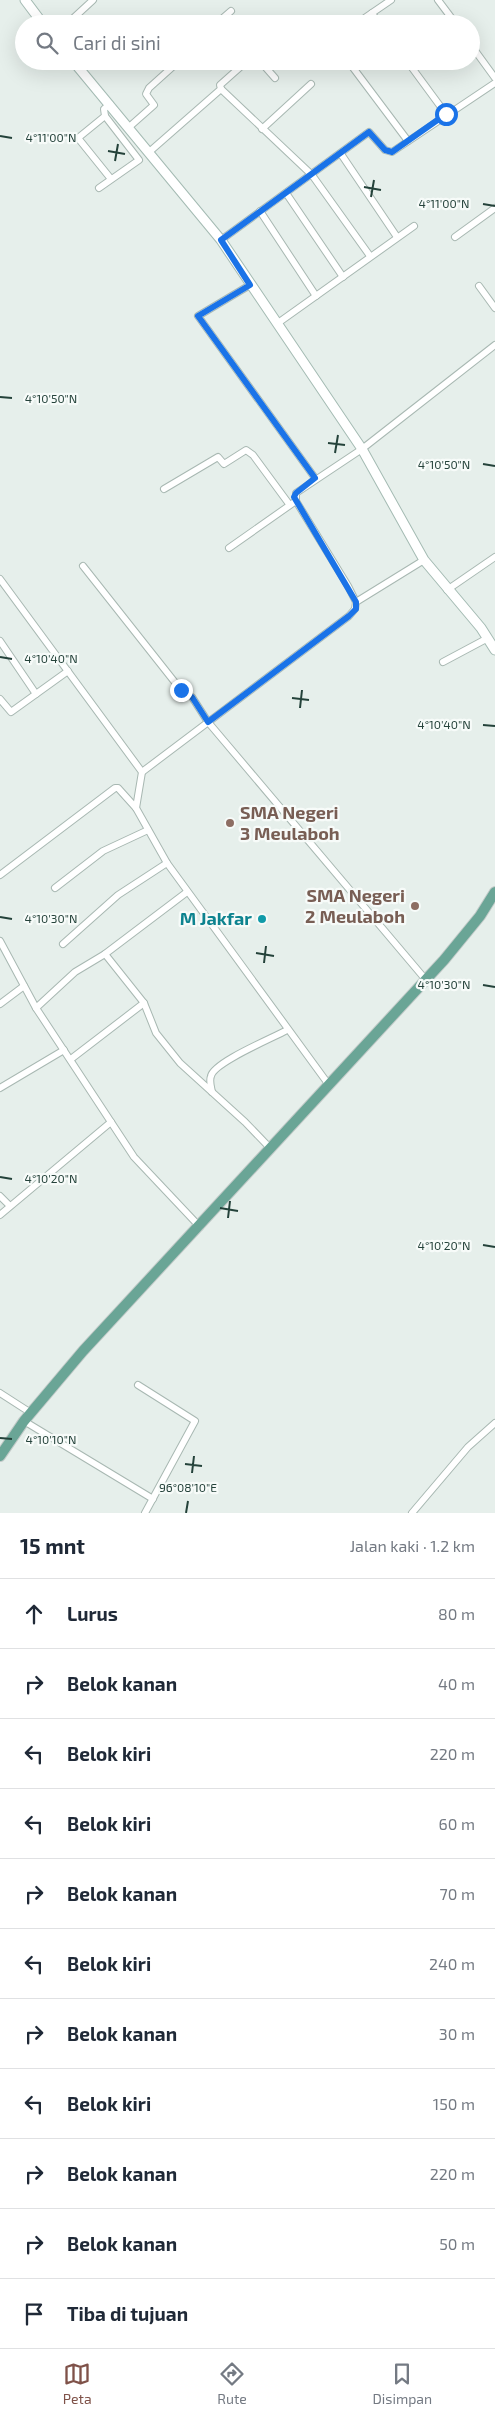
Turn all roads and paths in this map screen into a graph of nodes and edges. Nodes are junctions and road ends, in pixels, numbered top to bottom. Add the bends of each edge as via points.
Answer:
1 (25, 0) edge
2 (93, 0) edge
3 (391, 0) edge
4 (438, 0) edge
5 (230, 11) dead end
6 (372, 13) joint
7 (36, 15) edge
8 (77, 15) edge
9 (226, 15) edge
10 (369, 15) edge
11 (449, 15) edge
12 (480, 57) edge
13 (81, 70) edge
14 (169, 70) edge
15 (237, 70) edge
16 (268, 70) edge
17 (355, 70) edge
18 (414, 70) edge
19 (275, 78) dead end
20 (495, 78) edge
21 (495, 83) edge
22 (311, 84) dead end
23 (221, 89) junction
24 (110, 104) junction
25 (446, 114) junction
26 (105, 116) junction
27 (128, 128) junction
28 (262, 129) junction
29 (408, 141) junction
30 (148, 153) junction
31 (341, 154) junction
32 (312, 175) junction
33 (112, 179) junction
34 (99, 188) dead end
35 (286, 193) junction
36 (495, 208) edge
37 (260, 211) junction
38 (414, 226) dead end
39 (397, 237) junction
40 (454, 237) dead end
41 (221, 240) junction
42 (370, 256) junction
43 (343, 277) junction
44 (250, 285) junction
45 (479, 286) dead end
46 (316, 296) junction
47 (495, 308) edge
48 (278, 323) junction
49 (495, 345) edge
50 (362, 448) junction
51 (315, 478) junction
52 (164, 489) dead end
53 (293, 503) junction
54 (229, 548) dead end
55 (495, 557) edge
56 (424, 560) junction
57 (83, 566) dead end
58 (0, 579) edge
59 (447, 590) junction
60 (356, 602) junction
61 (488, 638) junction
62 (0, 641) edge
63 (495, 650) edge
64 (443, 662) dead end
65 (68, 671) junction
66 (36, 694) junction
67 (0, 699) edge
68 (208, 722) junction
69 (142, 772) junction
70 (136, 808) junction
71 (148, 830) junction
72 (167, 863) junction
73 (0, 875) edge
74 (55, 888) dead end
75 (187, 892) junction
76 (495, 892) edge
77 (0, 942) edge
78 (63, 944) dead end
79 (105, 954) junction
80 (426, 980) junction
81 (24, 986) junction
82 (144, 1003) junction
83 (0, 1004) edge
84 (36, 1008) junction
85 (287, 1030) junction
86 (64, 1050) junction
87 (71, 1059) junction
88 (329, 1085) junction
89 (0, 1088) edge
90 (212, 1092) junction
91 (110, 1122) junction
92 (271, 1149) junction
93 (0, 1196) edge
94 (10, 1206) junction
95 (0, 1215) edge
96 (200, 1227) junction
97 (138, 1385) dead end
98 (0, 1393) edge
99 (31, 1413) junction
100 (24, 1422) junction
101 (495, 1423) edge
102 (0, 1456) edge
103 (153, 1498) junction
104 (145, 1513) edge
105 (412, 1513) edge

1 - 7 street
2 - 8 street
3 - 6 street
4 - 11 street
5 - 9 street
6 - 10 street
12 - 20 street
13 - 24 street
14 - 27 street via 146,94 154,105
15 - 23 street via 220,85
16 - 19 street
17 - 29 street
18 - 25 street
21 - 25 street
22 - 28 street
23 - 28 street
23 - 30 street
24 - 26 street via 104,109
24 - 27 street
25 - 29 street
26 - 33 street via 78,138
26 - 33 street via 139,160
27 - 30 street
28 - 32 street
29 - 31 street via 389,152 369,132
30 - 41 street
31 - 32 street
31 - 39 street
32 - 35 street
32 - 42 street
33 - 34 street
35 - 37 street
35 - 43 street
36 - 40 street
37 - 41 street
37 - 46 street
38 - 39 street
39 - 42 street
41 - 44 street
42 - 43 street
43 - 46 street
44 - 48 street
44 - 51 street via 198,316
45 - 47 street
46 - 48 street
48 - 50 street
49 - 50 street
50 - 51 street
50 - 56 street
51 - 53 street via 296,493
52 - 53 street via 218,457 224,464 246,450
53 - 54 street
53 - 60 street
55 - 59 street
56 - 59 street
56 - 60 street
57 - 68 street via 181,690 192,697
58 - 65 street
59 - 61 street
60 - 68 street via 356,609 349,616
61 - 63 street
61 - 64 street
62 - 66 street
65 - 66 street
65 - 69 street
66 - 67 street via 11,712
68 - 69 street
68 - 80 street
69 - 70 street
70 - 71 street
70 - 73 street via 115,788
71 - 72 street
71 - 74 street via 103,851
72 - 75 street
72 - 78 street via 118,894
75 - 79 street
75 - 85 street
76 - 80 main road via 480,916
77 - 81 street
79 - 82 street
79 - 84 street via 75,972
80 - 88 main road
81 - 83 street
81 - 84 street
82 - 87 street
82 - 90 street via 156,1033 180,1064
84 - 86 street
85 - 88 street
85 - 90 street via 244,1049 213,1072 210,1081
86 - 87 street
86 - 89 street
87 - 91 street
88 - 92 main road
90 - 92 street
91 - 94 street
91 - 96 street via 134,1157
92 - 96 main road
93 - 94 street
94 - 95 street
96 - 99 main road via 83,1351
97 - 103 street via 195,1421
98 - 99 street
99 - 100 main road
100 - 102 main road
100 - 103 street
101 - 105 street via 468,1447
103 - 104 street

